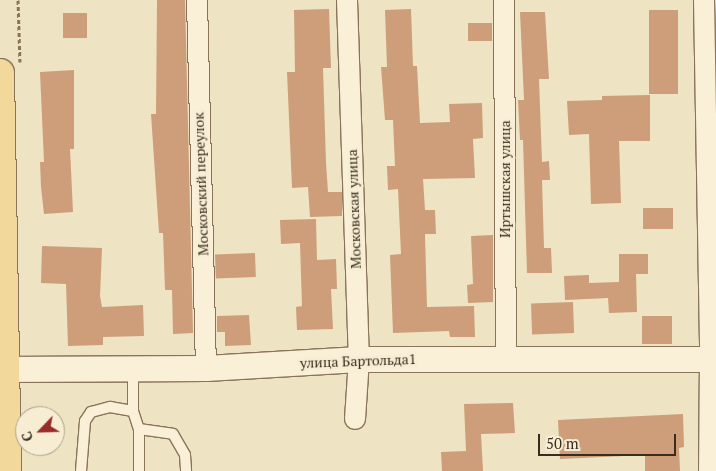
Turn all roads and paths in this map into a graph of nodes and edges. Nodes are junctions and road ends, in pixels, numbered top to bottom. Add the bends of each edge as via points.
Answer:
1 (197, 0) edge
2 (347, 0) edge
3 (504, 0) edge
4 (704, 0) edge
5 (0, 72) edge
6 (506, 358) junction
7 (359, 359) junction
8 (713, 359) edge
9 (133, 368) junction
10 (206, 368) junction
11 (3, 369) edge
12 (133, 411) junction
13 (355, 419) dead end
14 (139, 429) junction
15 (7, 471) edge
16 (81, 471) edge
17 (139, 471) edge
18 (186, 471) edge
19 (709, 471) edge

1 - 10 street, Московский переулок
2 - 7 street, Московская улица
3 - 6 street, Иртышская улица
4 - 8 street
5 - 11 main road
6 - 7 street, улица Бартольда1
6 - 8 street, улица Бартольда1
7 - 10 street, улица Бартольда1
7 - 13 street, Московская улица
8 - 19 street
9 - 10 street, улица Бартольда1
9 - 11 street, улица Бартольда1
9 - 12 lane
11 - 15 main road
12 - 14 lane
12 - 16 lane via 110,407 91,412 86,421
14 - 17 lane
14 - 18 lane via 173,434 185,456

